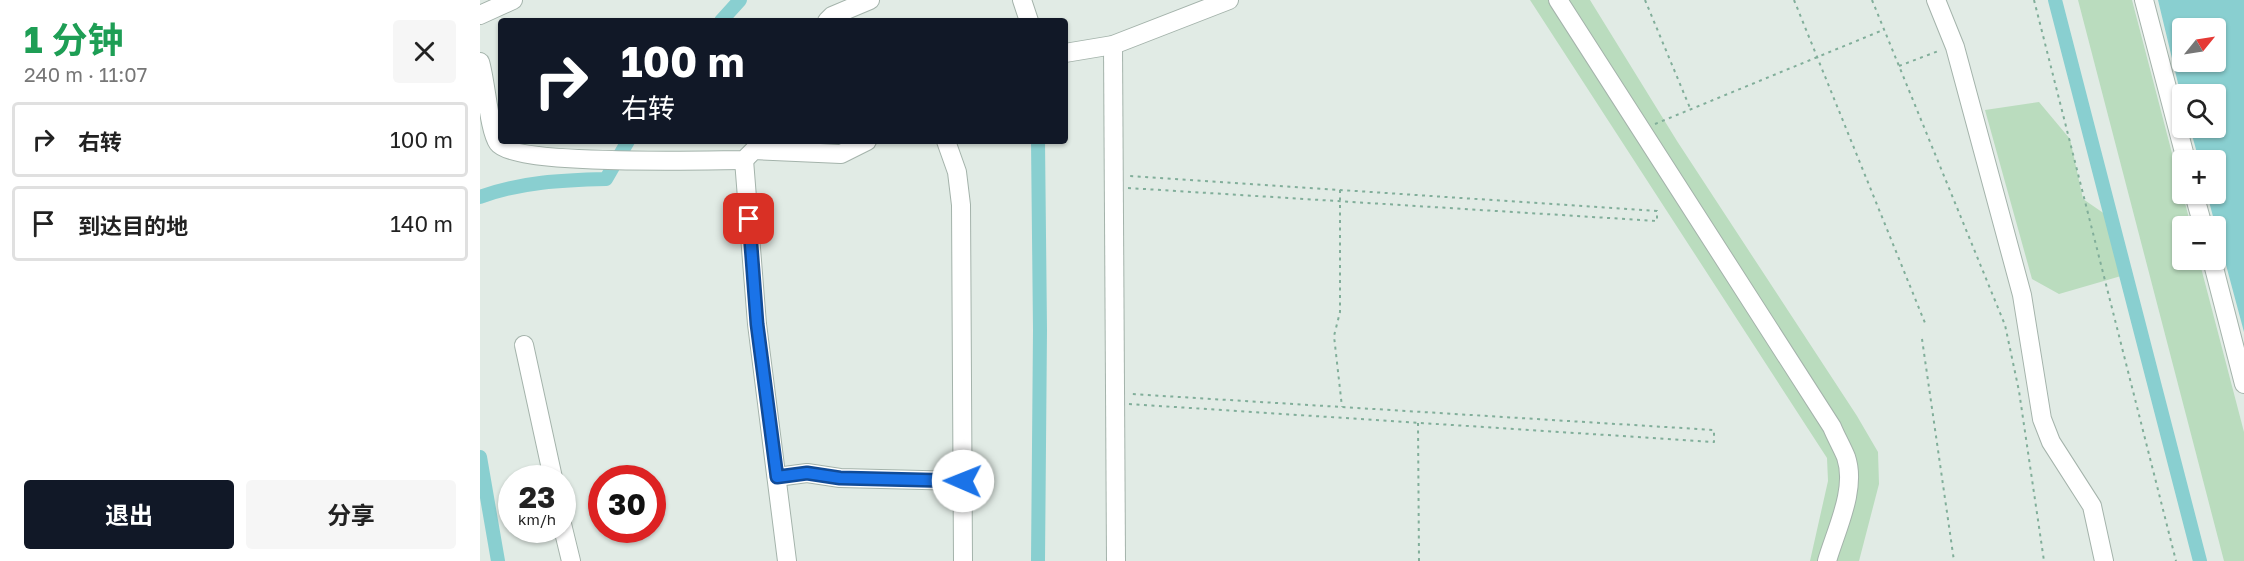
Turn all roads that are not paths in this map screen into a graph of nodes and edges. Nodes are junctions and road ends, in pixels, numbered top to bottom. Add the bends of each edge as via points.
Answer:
1 (513, 0) edge
2 (870, 0) edge
3 (1022, 0) edge
4 (1229, 0) edge
5 (1558, 0) edge
6 (1936, 0) edge
7 (2144, 0) edge
8 (480, 15) edge
9 (830, 18) edge
10 (1028, 18) edge
11 (1113, 45) junction
12 (1068, 52) edge
13 (480, 62) edge
14 (861, 144) edge
15 (947, 144) edge
16 (2183, 150) edge
17 (744, 160) junction
18 (2215, 270) edge
19 (524, 345) dead end
20 (2244, 384) edge
21 (550, 465) edge
22 (777, 477) junction
23 (963, 481) junction
24 (566, 543) edge
25 (570, 561) edge
26 (787, 561) edge
27 (963, 561) edge
28 (1116, 561) edge
29 (1827, 561) edge
30 (2104, 561) edge

1 - 8 street
2 - 9 street
3 - 10 street
4 - 11 street
5 - 29 street via 1832,428 1846,458 1849,477
6 - 30 street via 1955,47 2022,295 2042,418 2051,442 2092,506
7 - 16 street
11 - 12 street
11 - 28 street
13 - 17 street via 493,130 498,144 506,149 531,155 600,159
14 - 17 street via 841,154 754,150
15 - 23 street via 957,172 961,205
17 - 22 street via 757,324
18 - 20 street
19 - 21 street
22 - 23 street via 807,473 840,478
22 - 26 street
23 - 27 street
24 - 25 street

